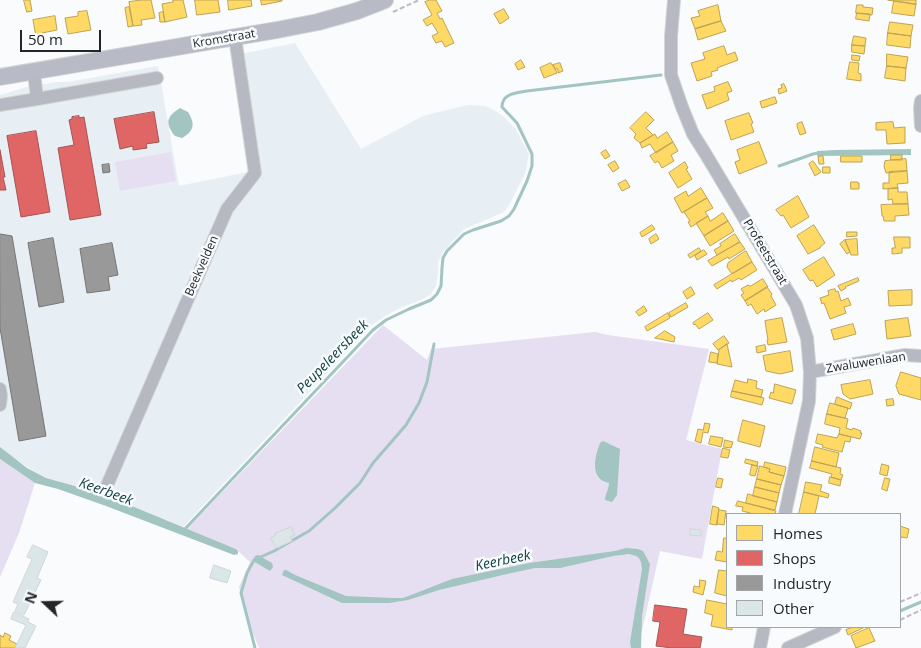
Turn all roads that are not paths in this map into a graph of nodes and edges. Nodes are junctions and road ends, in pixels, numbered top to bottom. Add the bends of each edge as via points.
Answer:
1 (386, 0) edge
2 (674, 0) edge
3 (235, 37) junction
4 (34, 72) junction
5 (0, 78) edge
6 (157, 78) dead end
7 (38, 99) junction
8 (921, 101) edge
9 (0, 105) edge
10 (921, 126) edge
11 (921, 356) edge
12 (810, 372) junction
13 (0, 389) edge
14 (0, 405) edge
15 (105, 490) dead end
16 (784, 513) edge
17 (764, 628) edge
18 (833, 628) edge
19 (760, 648) edge
20 (788, 648) edge

1 - 3 main road, Kromstraat via 318,22
2 - 12 street, Profeetstraat via 671,75 682,107 693,134 796,305 807,338
3 - 4 main road, Kromstraat
3 - 15 street, Beekvelden via 255,174 228,208
4 - 5 main road, Kromstraat
4 - 7 street
6 - 7 street
7 - 9 street
8 - 10 street
11 - 12 street, Zwaluwenlaan via 905,355
12 - 16 street, Profeetstraat via 809,401
13 - 14 street
17 - 19 street
18 - 20 street

